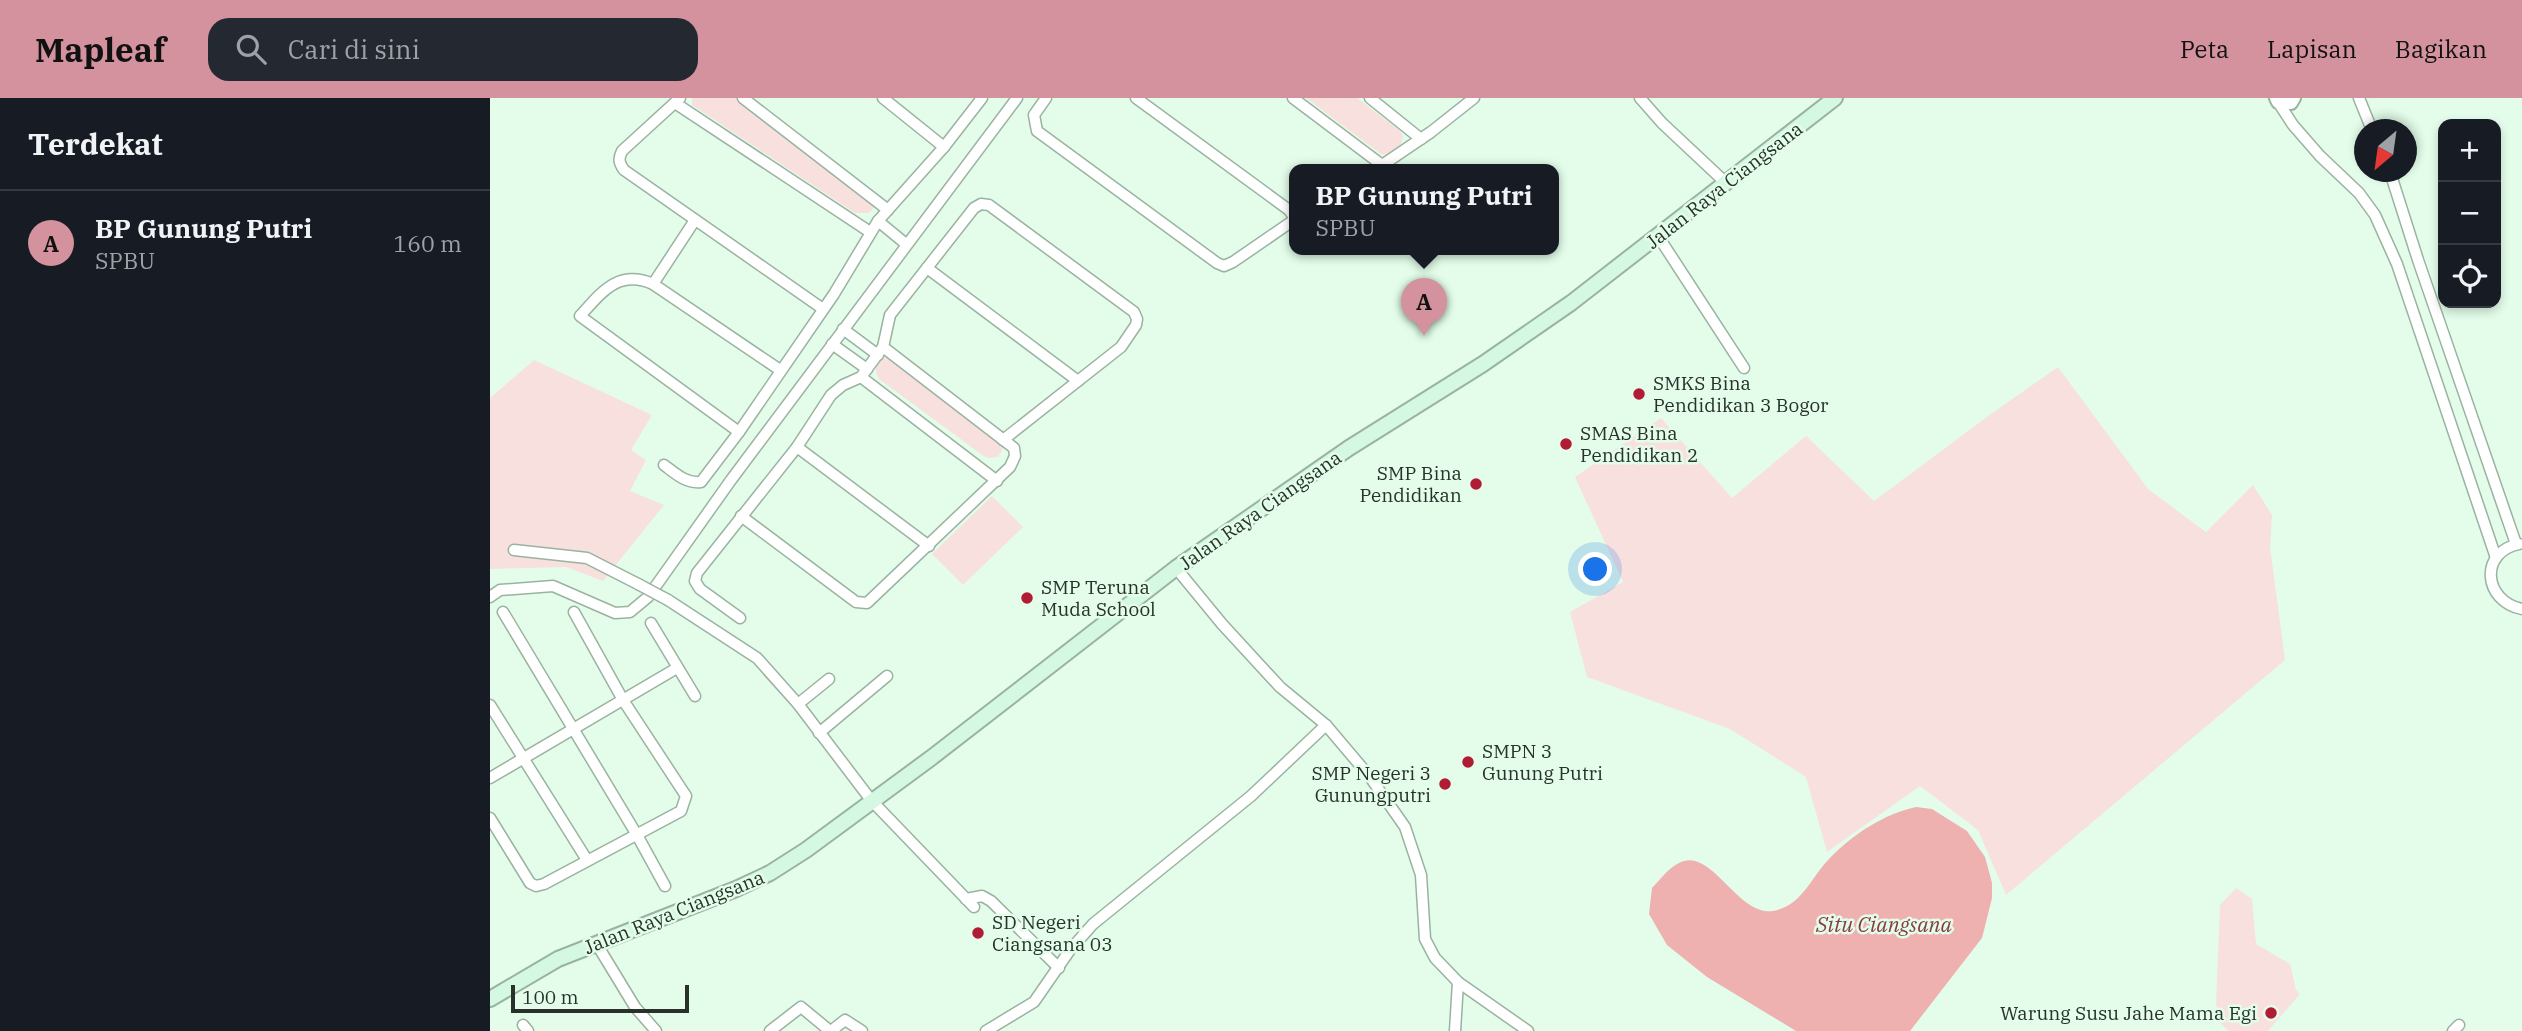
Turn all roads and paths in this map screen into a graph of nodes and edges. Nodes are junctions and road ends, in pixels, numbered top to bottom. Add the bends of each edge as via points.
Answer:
1 (743, 98) edge
2 (883, 98) edge
3 (982, 98) edge
4 (1017, 98) edge
5 (1046, 98) edge
6 (1136, 98) edge
7 (1293, 98) edge
8 (1370, 98) edge
9 (1474, 98) edge
10 (1640, 98) edge
11 (1835, 98) edge
12 (2359, 98) edge
13 (677, 100) edge
14 (2285, 100) edge
15 (2368, 119) edge
16 (1422, 139) junction
17 (944, 147) junction
18 (1374, 164) edge
19 (1383, 164) edge
20 (2393, 182) edge
21 (1726, 183) junction
22 (888, 210) junction
23 (1289, 210) edge
24 (695, 220) junction
25 (878, 221) junction
26 (1289, 223) edge
27 (870, 232) junction
28 (1658, 236) junction
29 (906, 244) junction
30 (927, 268) junction
31 (653, 284) junction
32 (823, 309) junction
33 (843, 328) junction
34 (832, 344) junction
35 (880, 351) junction
36 (1744, 368) dead end
37 (780, 370) junction
38 (864, 373) junction
39 (1078, 381) junction
40 (739, 432) junction
41 (1003, 440) junction
42 (797, 447) junction
43 (664, 465) dead end
44 (997, 481) junction
45 (741, 516) junction
46 (2519, 544) edge
47 (929, 546) junction
48 (514, 550) dead end
49 (2496, 558) junction
50 (1176, 568) junction
51 (490, 597) edge
52 (2522, 609) edge
53 (503, 612) dead end
54 (573, 612) dead end
55 (740, 618) dead end
56 (651, 623) dead end
57 (677, 668) junction
58 (887, 676) dead end
59 (829, 679) dead end
60 (695, 696) dead end
61 (623, 700) junction
62 (798, 704) junction
63 (490, 705) edge
64 (1326, 725) junction
65 (573, 729) junction
66 (820, 733) junction
67 (523, 760) junction
68 (490, 778) edge
69 (870, 800) junction
70 (490, 818) edge
71 (636, 835) junction
72 (587, 860) junction
73 (665, 886) dead end
74 (596, 943) junction
75 (1059, 968) junction
76 (1458, 982) junction
77 (490, 999) edge
78 (656, 1031) edge
79 (770, 1031) edge
80 (831, 1031) edge
81 (862, 1031) edge
82 (986, 1031) edge
83 (1455, 1031) edge
84 (1528, 1031) edge

1 - 22 street
2 - 17 street
3 - 17 street
4 - 29 street
5 - 26 street via 1034,115 1037,131 1217,263 1233,262
6 - 23 street
7 - 18 street
8 - 16 street
9 - 16 street
10 - 21 street
11 - 21 main road, Jalan Raya Ciangsana
12 - 15 street
13 - 24 street via 622,151 620,165
13 - 27 street
14 - 49 street via 2293,125 2375,215 2398,264
16 - 19 street
17 - 22 street
20 - 46 street
21 - 28 main road, Jalan Raya Ciangsana
22 - 25 street
24 - 31 street
24 - 32 street
25 - 27 street
25 - 29 street
27 - 32 street
28 - 36 street
28 - 50 main road, Jalan Raya Ciangsana via 1494,357 1349,448
29 - 33 street
30 - 35 street via 890,314
30 - 39 street
30 - 39 street via 974,208 989,205 1134,312 1136,325 1121,347
31 - 37 street
31 - 40 street via 630,278 604,289 580,316
32 - 37 street
33 - 34 street
33 - 35 street
34 - 38 street
34 - 51 street via 648,597 630,612 615,613 553,586 500,590
35 - 38 street
35 - 41 street
37 - 40 street
38 - 42 street via 831,395
38 - 44 street
39 - 41 street
40 - 43 street via 701,482 685,480
41 - 44 street via 1014,448 1015,456
42 - 45 street
42 - 47 street
44 - 47 street
45 - 47 street via 856,602 867,603
45 - 55 street via 697,573 695,582
46 - 49 street
48 - 62 street, bridge via 587,558 668,600 757,658
49 - 52 street via 2492,585 2510,607
50 - 64 street via 1280,687
50 - 69 main road, Jalan Raya Ciangsana
53 - 65 street
54 - 61 street
56 - 57 street
57 - 60 street
57 - 61 street
58 - 66 street
59 - 62 street
61 - 65 street
61 - 71 street via 685,796 681,811
62 - 66 street
63 - 67 street
64 - 75 street via 1251,796 1093,924
64 - 76 street via 1405,827 1421,875 1425,939 1435,958
65 - 67 street
65 - 71 street
66 - 69 street
67 - 68 street
67 - 72 street
69 - 74 main road, Jalan Raya Ciangsana via 771,873
69 - 75 street via 970,903 982,896 990,901
70 - 72 street via 536,886
71 - 72 street
71 - 73 street
74 - 77 main road, Jalan Raya Ciangsana via 558,958
74 - 78 street via 635,1007
75 - 82 street via 1034,1002
76 - 83 street
76 - 84 street
79 - 80 street via 801,1007
80 - 81 street via 845,1020

